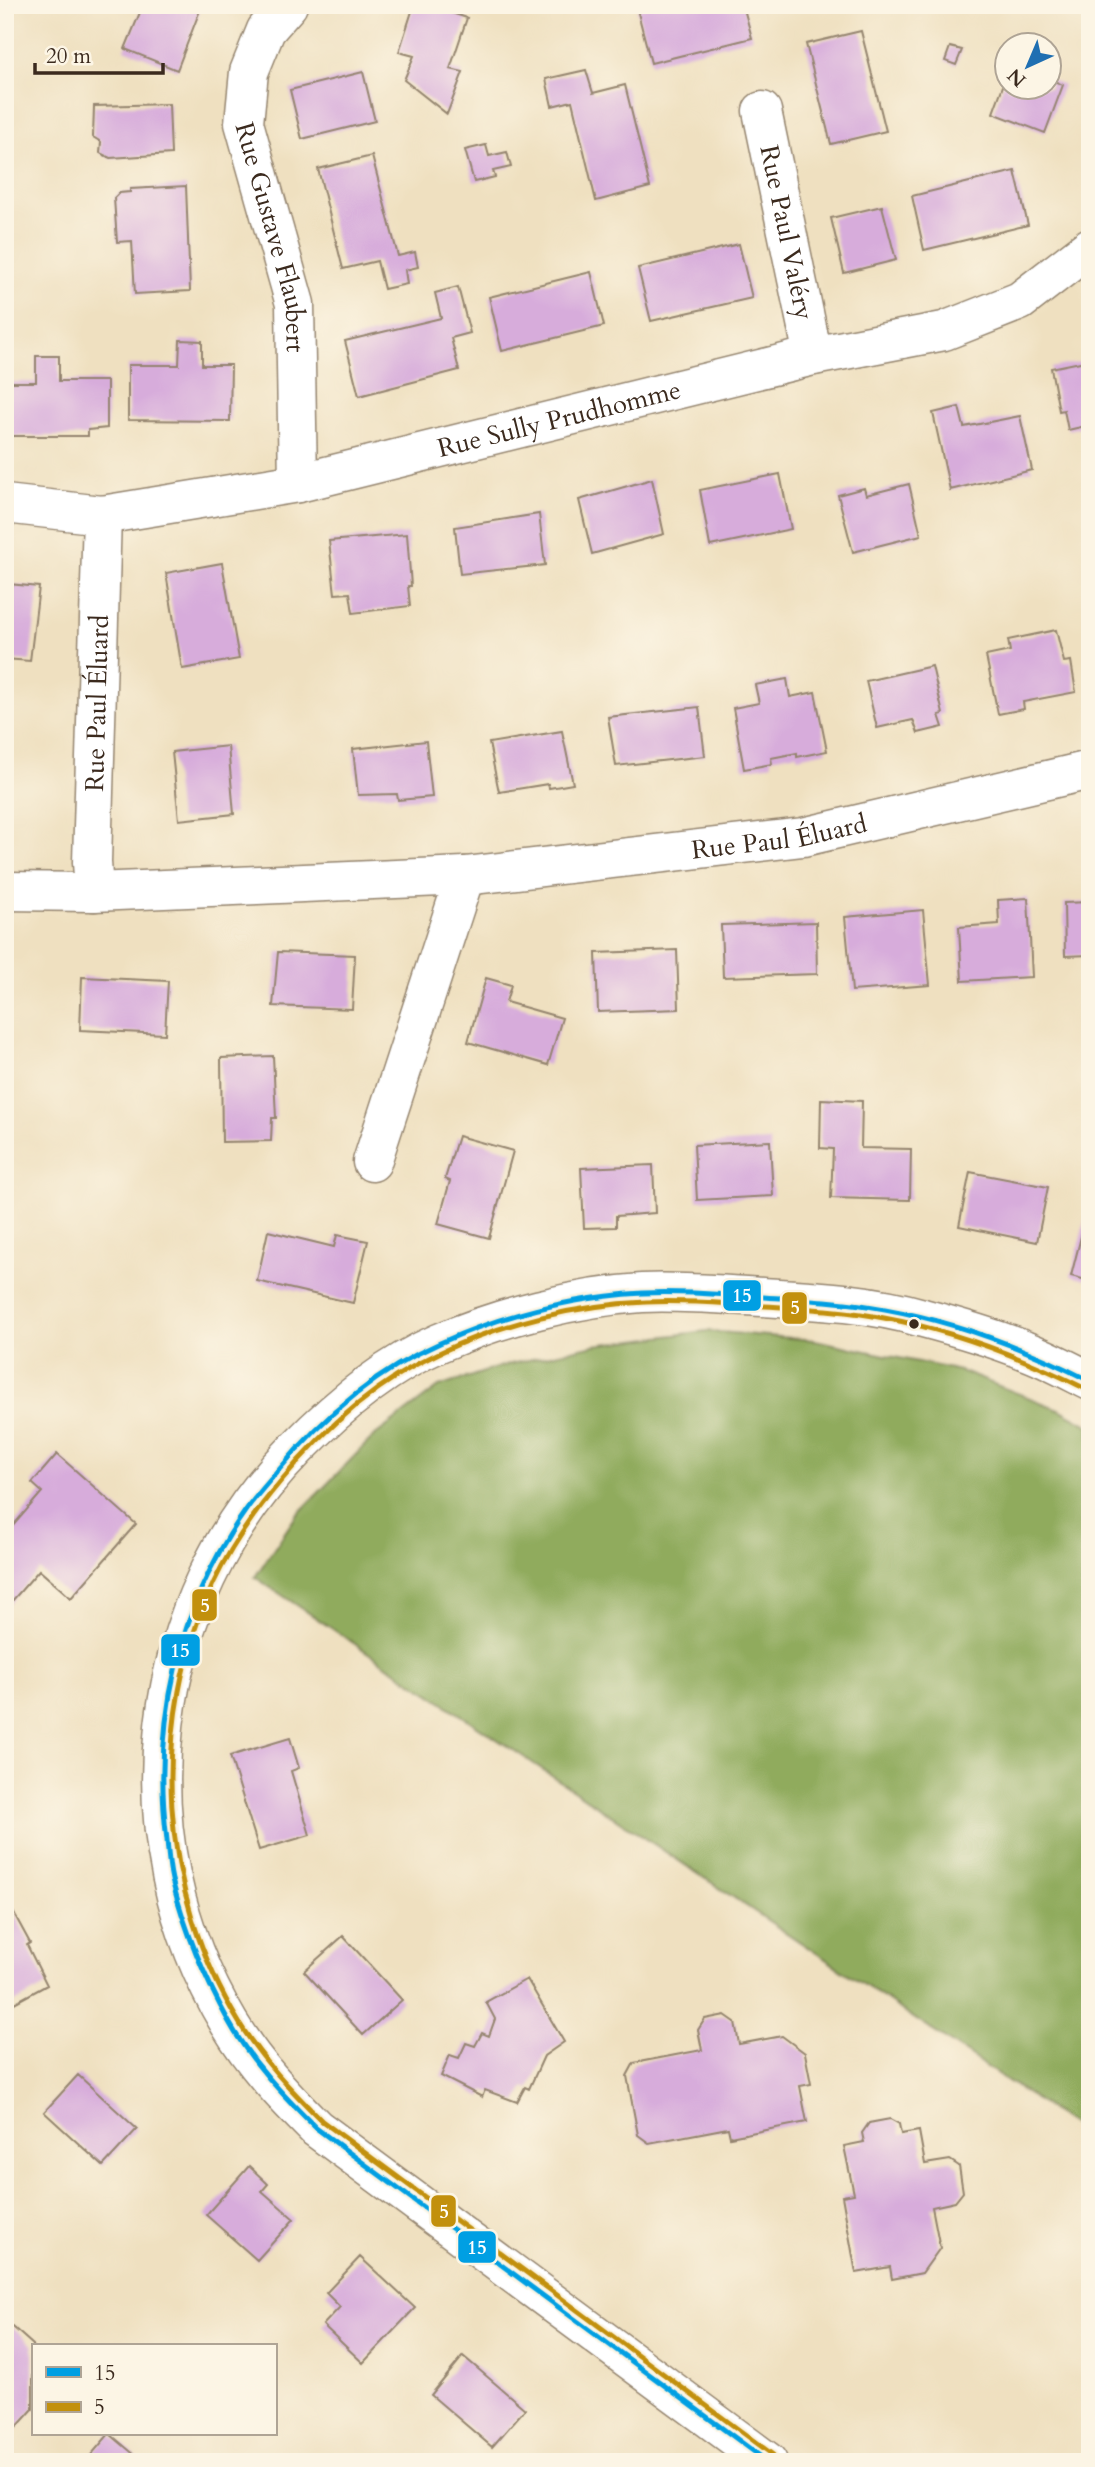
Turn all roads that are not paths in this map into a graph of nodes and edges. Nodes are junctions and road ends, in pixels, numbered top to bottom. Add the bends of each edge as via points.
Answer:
1 (288, 5) edge
2 (762, 111) dead end
3 (1090, 247) edge
4 (813, 356) junction
5 (298, 483) junction
6 (5, 504) edge
7 (102, 515) junction
8 (1090, 770) edge
9 (465, 876) junction
10 (5, 891) edge
11 (94, 892) junction
12 (372, 1162) dead end
13 (1090, 1381) edge
14 (768, 2462) edge

1 - 5 street, Rue Gustave Flaubert via 267,30 249,72 244,123 295,303
2 - 4 street, Rue Paul Valéry
3 - 4 street, Rue Sully Prudhomme via 1020,300 944,331
4 - 5 street, Rue Sully Prudhomme
5 - 7 street, Rue Sully Prudhomme
6 - 7 street, Rue Sully Prudhomme
7 - 11 street, Rue Paul Éluard
8 - 9 street, Rue Paul Éluard via 803,837
9 - 11 street, Rue Paul Éluard
9 - 12 street
10 - 11 street, Rue Paul Éluard
13 - 14 street via 1024,1350 919,1317 821,1300 640,1293 550,1307 494,1322 435,1345 376,1380 321,1423 281,1464 240,1515 208,1570 170,1675 160,1776 164,1845 179,1912 200,1967 266,2077 316,2128

